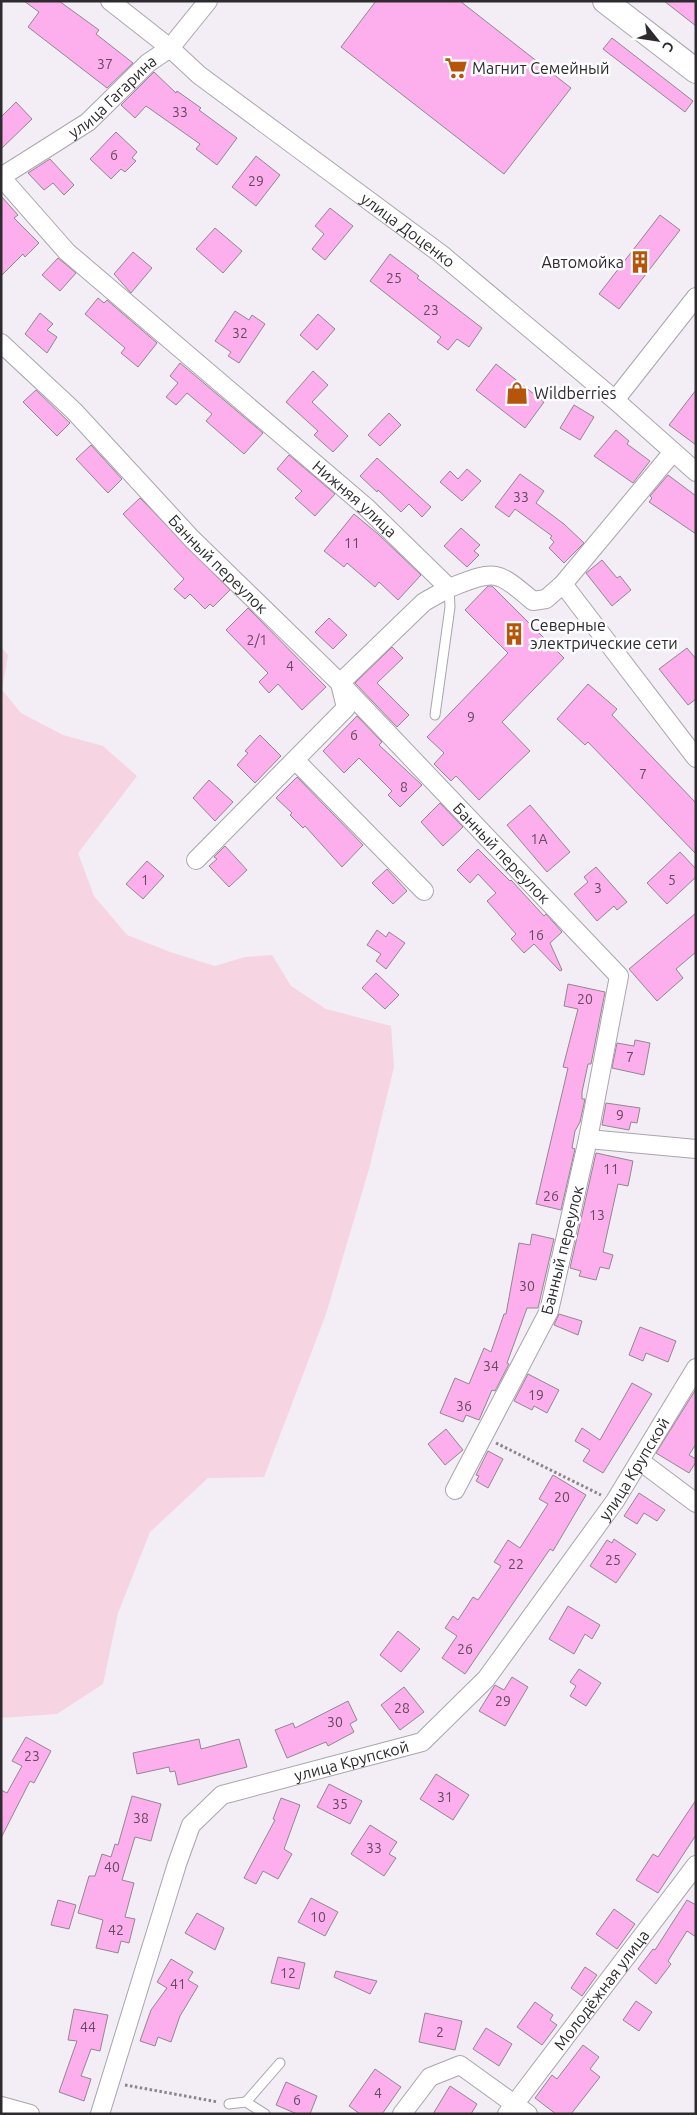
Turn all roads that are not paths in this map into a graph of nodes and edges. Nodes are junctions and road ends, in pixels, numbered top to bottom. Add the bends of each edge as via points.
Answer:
1 (110, 1) edge
2 (208, 1) edge
3 (605, 1) edge
4 (170, 48) junction
5 (696, 71) edge
6 (1, 177) edge
7 (696, 297) edge
8 (1, 343) edge
9 (615, 400) junction
10 (673, 452) junction
11 (696, 472) edge
12 (563, 584) junction
13 (449, 588) junction
14 (340, 683) junction
15 (434, 715) dead end
16 (696, 758) edge
17 (296, 761) junction
18 (196, 860) dead end
19 (424, 891) dead end
20 (588, 1140) junction
21 (696, 1149) edge
22 (696, 1368) edge
23 (640, 1461) junction
24 (455, 1490) dead end
25 (696, 1503) edge
26 (696, 1865) edge
27 (280, 2063) dead end
28 (246, 2102) junction
29 (229, 2104) road end
30 (1, 2106) edge
31 (516, 2110) edge
32 (30, 2114) edge
33 (100, 2114) edge
34 (265, 2114) edge
35 (402, 2114) edge

1 - 4 street, улица Доценко
2 - 4 street, улица Гагарина
3 - 5 main road
4 - 6 street, улица Гагарина via 148,63 88,122
4 - 9 street, улица Доценко via 199,75 441,254
6 - 13 street, Нижняя улица via 67,252 366,507
7 - 9 street
8 - 14 street, Банный переулок via 74,412 192,539
9 - 10 street, улица Доценко
10 - 11 street, улица Доценко
10 - 12 street
12 - 13 street via 546,599 533,601 505,577 491,574
12 - 16 street
13 - 14 street via 424,602
13 - 15 lane via 450,607
14 - 17 street via 346,708
14 - 20 street, Банный переулок via 619,976
17 - 18 street
17 - 19 street
20 - 21 street
20 - 24 street, Банный переулок via 549,1312
22 - 23 street, улица Крупской
23 - 25 street
23 - 33 street, улица Крупской via 615,1501 486,1679 422,1742 222,1795 190,1825
26 - 31 street, Молодёжная улица
27 - 28 lane
28 - 29 lane
28 - 34 lane
30 - 32 street
31 - 35 street via 460,2065 430,2077

